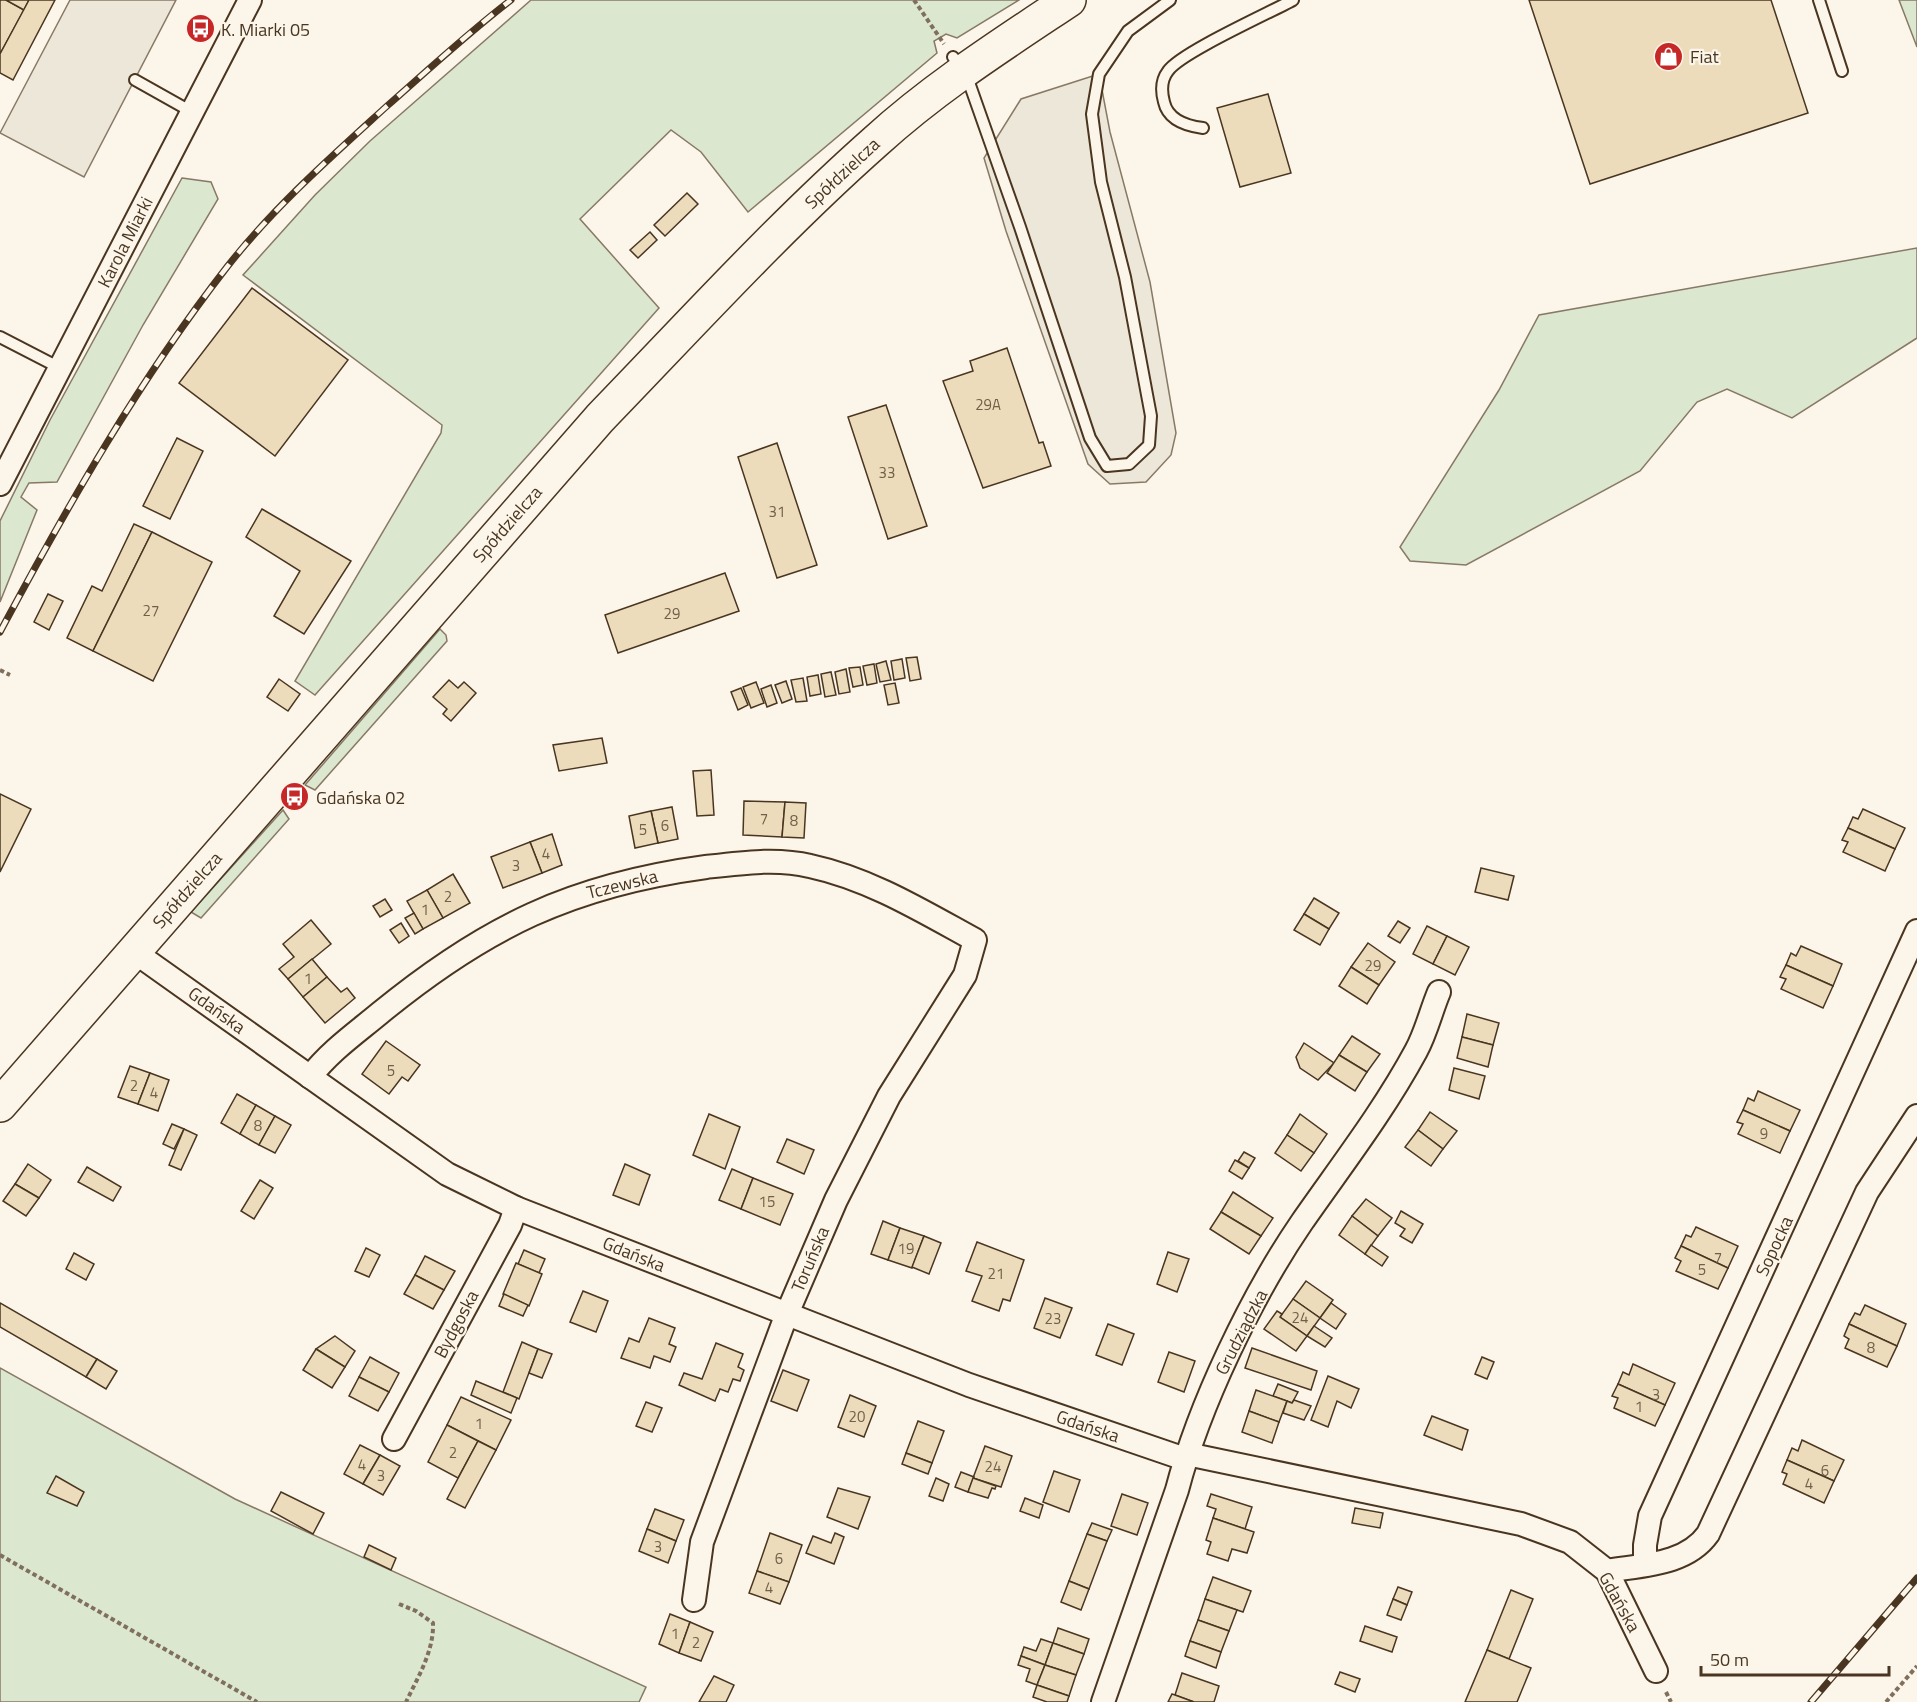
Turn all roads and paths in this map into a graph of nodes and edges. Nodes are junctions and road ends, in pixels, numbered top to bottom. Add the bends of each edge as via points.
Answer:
1 (250, 0) edge
2 (914, 0) edge
3 (1069, 0) edge
4 (1170, 0) edge
5 (1293, 0) edge
6 (1819, 0) edge
7 (959, 64) junction
8 (1842, 71) dead end
9 (135, 80) dead end
10 (192, 112) junction
11 (1203, 129) dead end
12 (0, 338) edge
13 (60, 368) junction
14 (0, 484) edge
15 (0, 670) edge
16 (10, 675) dead end
17 (1917, 931) edge
18 (975, 940) joint
19 (133, 951) junction
20 (1439, 992) dead end
21 (310, 1077) junction
22 (0, 1105) edge
23 (1917, 1116) edge
24 (516, 1208) junction
25 (786, 1316) junction
26 (394, 1439) dead end
27 (1186, 1457) junction
28 (0, 1555) edge
29 (1646, 1564) junction
30 (1607, 1571) junction
31 (694, 1600) dead end
32 (399, 1604) dead end
33 (1917, 1666) edge
34 (1656, 1671) dead end
35 (257, 1702) edge
36 (405, 1702) edge
37 (1103, 1702) edge
38 (1886, 1702) edge

1 - 10 street, Karola Miarki
2 - 7 path
3 - 7 main road, Spółdzielcza
4 - 7 lane via 1128,31 1099,74 1092,114 1101,182 1125,277 1151,416 1149,445 1129,464 1107,466 1090,438 1020,227
5 - 11 lane via 1184,57 1168,71 1161,89 1165,106 1174,119
6 - 8 lane
7 - 19 main road, Spółdzielcza via 811,201 600,418
9 - 10 lane
10 - 13 street, Karola Miarki
12 - 13 lane
13 - 14 street, Karola Miarki
15 - 16 path
17 - 29 street, Sopocka via 1650,1516
18 - 21 street, Tczewska via 882,889 810,865 735,863 614,883 507,925 425,976 324,1059
18 - 25 street, Toruńska via 965,975 889,1096 836,1200
19 - 21 street, Gdańska
19 - 22 main road, Spółdzielcza
20 - 27 street, Grudziądzka via 1412,1059 1301,1224 1242,1327
21 - 24 street, Gdańska via 447,1174
23 - 29 street via 1867,1192 1708,1534 1692,1551
24 - 25 street, Gdańska
24 - 26 street, Bydgoska
25 - 27 street, Gdańska via 969,1385
25 - 31 street, Toruńska via 702,1542
27 - 30 street, Gdańska via 1521,1524 1570,1542
27 - 37 street, Grudziądzka via 1178,1490
28 - 35 path
29 - 30 street
30 - 34 street, Gdańska
32 - 36 path via 433,1623 434,1635 424,1667
33 - 38 path

